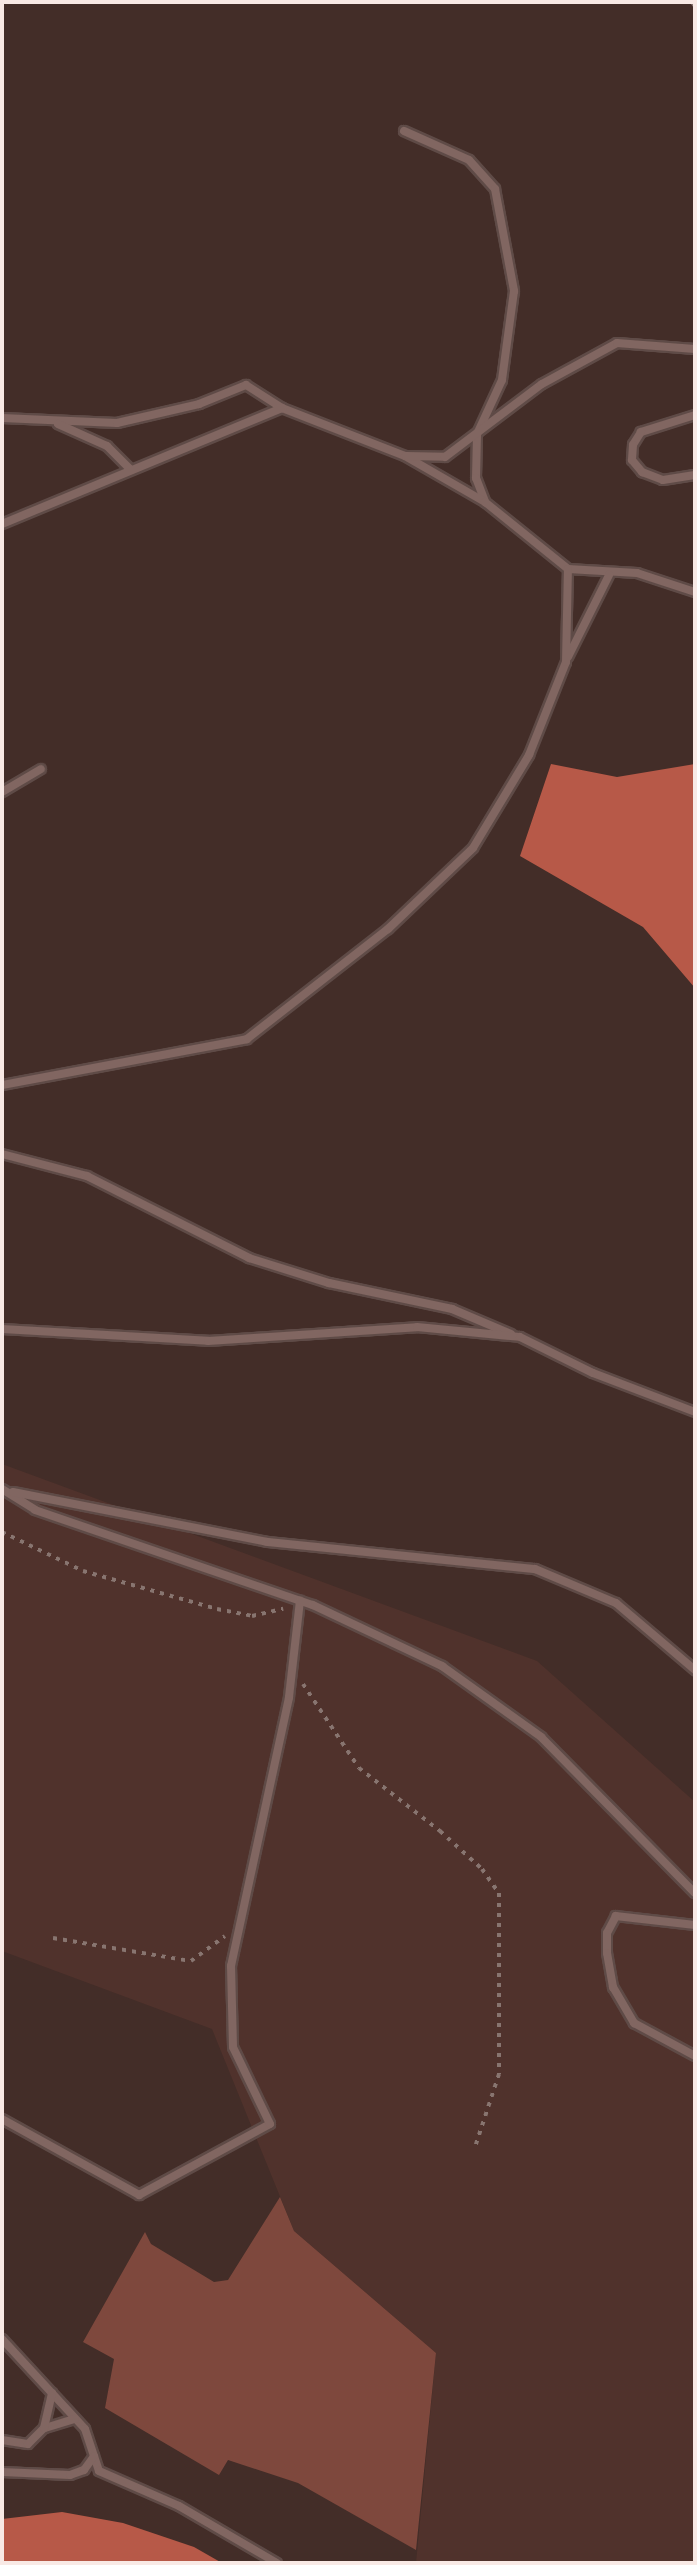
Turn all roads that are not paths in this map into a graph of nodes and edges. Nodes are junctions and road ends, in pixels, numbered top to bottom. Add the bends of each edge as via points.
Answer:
1 (404, 131) dead end
2 (695, 349) edge
3 (282, 408) junction
4 (695, 415) edge
5 (2, 418) edge
6 (54, 422) junction
7 (477, 434) junction
8 (405, 456) junction
9 (130, 469) junction
10 (695, 475) edge
11 (485, 502) junction
12 (2, 524) edge
13 (568, 569) junction
14 (609, 575) junction
15 (695, 592) edge
16 (566, 662) junction
17 (41, 769) dead end
18 (2, 792) edge
19 (2, 1085) edge
20 (2, 1154) edge
21 (2, 1329) edge
22 (520, 1337) junction
23 (695, 1412) edge
24 (3, 1490) edge
25 (300, 1601) junction
26 (695, 1670) edge
27 (695, 1893) edge
28 (695, 1925) edge
29 (695, 2056) edge
30 (2, 2119) edge
31 (2, 2339) edge
32 (52, 2393) junction
33 (75, 2419) junction
34 (44, 2428) junction
35 (2, 2440) edge
36 (94, 2456) junction
37 (84, 2470) junction
38 (99, 2471) junction
39 (2, 2472) edge
40 (277, 2563) edge

1 - 7 lane via 469,160 495,189 514,291 502,380
2 - 7 lane via 617,343 542,384
3 - 6 lane via 246,385 199,404 117,423
3 - 8 lane
3 - 9 lane
4 - 10 lane via 641,432 632,460 642,472 663,480
5 - 6 lane
6 - 9 lane via 107,446
7 - 8 lane via 445,457
7 - 11 lane via 476,478
8 - 11 lane
9 - 12 lane
11 - 13 lane
13 - 14 lane
13 - 16 lane
14 - 15 lane via 637,573
14 - 16 lane
16 - 19 lane via 529,755 473,848 388,929 281,1016 247,1039
17 - 18 lane
20 - 22 lane via 87,1176 249,1258 329,1283 452,1309
21 - 22 lane via 208,1341 417,1327
22 - 23 lane via 593,1373
24 - 25 lane via 35,1510
24 - 26 lane via 267,1542 535,1569 616,1603
25 - 27 lane via 442,1666 541,1737
25 - 30 lane via 293,1665 231,1966 233,2047 270,2124 139,2195
28 - 29 lane via 616,1916 607,1933 607,1953 613,1987 634,2023
31 - 32 lane
32 - 33 lane
32 - 34 lane
33 - 34 lane
33 - 36 lane via 92,2442
34 - 35 lane via 28,2444
36 - 37 lane
36 - 38 lane
37 - 38 lane
37 - 39 lane via 70,2475
38 - 40 lane via 179,2506

